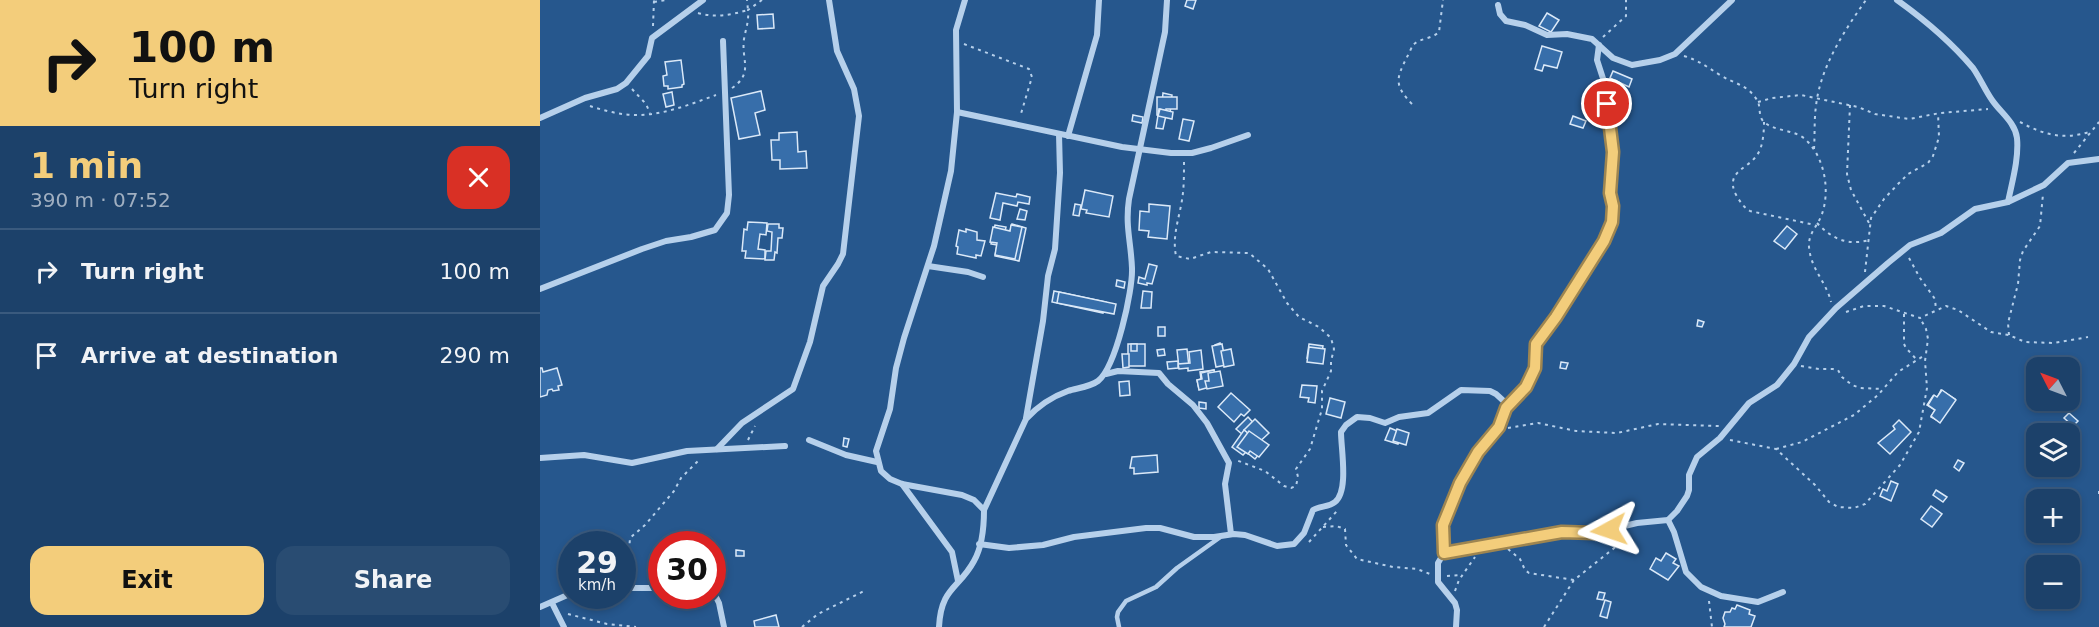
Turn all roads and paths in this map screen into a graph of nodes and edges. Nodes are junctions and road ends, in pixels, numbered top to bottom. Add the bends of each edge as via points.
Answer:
1 (666, 0) edge
2 (703, 0) edge
3 (747, 0) edge
4 (762, 0) edge
5 (830, 0) edge
6 (965, 0) edge
7 (1099, 0) edge
8 (1167, 0) edge
9 (1443, 0) edge
10 (1626, 0) edge
11 (1732, 0) edge
12 (1866, 0) edge
13 (1897, 0) edge
14 (654, 1) edge
15 (1498, 5) dead end
16 (691, 9) junction
17 (748, 10) junction
18 (652, 38) junction
19 (1592, 39) junction
20 (723, 41) dead end
21 (956, 41) junction
22 (1599, 45) junction
23 (1675, 54) junction
24 (626, 83) junction
25 (724, 92) junction
26 (1818, 98) junction
27 (575, 102) junction
28 (1758, 102) junction
29 (1412, 104) dead end
30 (1850, 105) junction
31 (2001, 110) junction
32 (957, 112) junction
33 (650, 113) junction
34 (1938, 113) junction
35 (540, 118) edge
36 (1764, 122) junction
37 (2099, 122) edge
38 (1019, 126) junction
39 (2089, 132) junction
40 (1059, 134) junction
41 (1248, 135) dead end
42 (1068, 136) junction
43 (1814, 149) junction
44 (1139, 150) junction
45 (1185, 153) junction
46 (2099, 159) edge
47 (2068, 163) junction
48 (2044, 185) junction
49 (2008, 202) junction
50 (1869, 223) junction
51 (1816, 224) junction
52 (1869, 240) junction
53 (1906, 250) junction
54 (928, 266) junction
55 (983, 278) dead end
56 (1864, 284) junction
57 (540, 289) edge
58 (1936, 311) junction
59 (1831, 314) junction
60 (1904, 314) junction
61 (1920, 318) junction
62 (2009, 335) junction
63 (2088, 338) dead end
64 (1925, 355) junction
65 (1917, 360) junction
66 (1794, 364) junction
67 (1106, 374) junction
68 (1883, 389) junction
69 (1509, 405) junction
70 (762, 410) junction
71 (1026, 419) junction
72 (1731, 426) junction
73 (1496, 431) junction
74 (1720, 438) junction
75 (809, 440) dead end
76 (785, 446) dead end
77 (744, 447) junction
78 (713, 449) junction
79 (1776, 449) junction
80 (540, 458) edge
81 (877, 462) junction
82 (1229, 463) junction
83 (902, 484) junction
84 (2099, 491) edge
85 (1340, 496) junction
86 (2099, 498) edge
87 (984, 510) junction
88 (1668, 520) junction
89 (1633, 525) junction
90 (1323, 527) junction
91 (636, 533) edge
92 (1231, 534) junction
93 (1221, 536) junction
94 (979, 544) junction
95 (1294, 544) junction
96 (1499, 544) junction
97 (1477, 549) junction
98 (1444, 553) junction
99 (1462, 575) junction
100 (1438, 576) junction
101 (1574, 580) junction
102 (958, 581) junction
103 (1706, 589) junction
104 (864, 591) dead end
105 (1783, 592) dead end
106 (1453, 599) junction
107 (558, 600) edge
108 (552, 603) junction
109 (540, 607) edge
110 (720, 609) edge
111 (559, 614) junction
112 (564, 627) edge
113 (636, 627) edge
114 (724, 627) edge
115 (802, 627) edge
116 (939, 627) edge
117 (1119, 627) edge
118 (1456, 627) edge
119 (1544, 627) edge
120 (1712, 627) edge

1 - 14 path
2 - 16 street
3 - 17 path
4 - 17 path
5 - 70 street via 837,51 854,89 859,116 843,254 825,282 794,387
6 - 21 street via 958,17
7 - 42 street via 1097,36
8 - 44 street via 1166,32
9 - 29 path via 1439,32 1413,45 1400,70 1400,91
10 - 19 path via 1626,16 1604,37
11 - 23 street
12 - 26 path via 1828,64
13 - 31 street via 1952,46
14 - 18 path
15 - 19 street via 1506,21 1547,35
16 - 17 path via 724,16
16 - 18 street
17 - 25 path via 745,72 742,80
18 - 24 street via 648,56
19 - 22 street
20 - 25 street
21 - 32 street
21 - 38 path via 1031,72
22 - 23 street via 1613,58 1632,65
22 - 69 street via 1597,60 1609,97 1612,222 1604,241 1536,344 1532,375
23 - 28 path via 1701,62 1743,85
24 - 27 street via 609,93
24 - 33 path
25 - 33 path via 684,107
25 - 57 street via 728,213 715,230 642,249
26 - 28 path via 1788,95
26 - 30 path
26 - 43 path
27 - 33 path via 612,112
27 - 35 street
28 - 36 path
30 - 34 path via 1895,118
30 - 50 path via 1847,174
31 - 34 path
31 - 39 path via 2042,132 2066,137
31 - 49 street via 2017,137 2017,159
32 - 38 street
32 - 54 street via 951,171
34 - 50 path via 1939,137 1933,156 1884,199
36 - 43 path via 1800,135
36 - 51 path via 1759,153 1733,177 1734,191 1750,212
37 - 39 path
38 - 40 street
39 - 47 path
40 - 42 street
40 - 71 street via 1055,249
41 - 45 street
42 - 44 street
43 - 51 path via 1827,186
44 - 45 street
44 - 67 street via 1126,215 1132,282
45 - 82 path via 1182,200 1174,237 1176,256 1190,259 1211,252 1249,253 1268,269 1299,317 1319,327 1334,348 1322,409 1312,444 1296,469 1296,486 1284,486 1265,471 1238,460
46 - 47 street
47 - 48 street
48 - 49 street
48 - 62 path via 2040,226 2020,260
49 - 53 street via 1975,209 1941,233
50 - 52 path
51 - 52 path via 1848,243
51 - 59 path via 1809,241 1811,263 1830,297
52 - 56 path
53 - 56 street
53 - 58 path via 1935,299
54 - 55 street
54 - 81 street via 896,368 890,409 876,451
56 - 59 street
58 - 61 path
58 - 62 path via 1951,307 1990,332
59 - 60 path via 1870,305
59 - 66 street via 1809,337
60 - 61 path
60 - 65 path via 1904,344
61 - 64 path via 1928,334
62 - 63 path via 2025,342
64 - 65 path
64 - 79 path via 1927,388 1919,432 1900,465 1865,504 1846,509 1829,502
65 - 68 path via 1898,372
66 - 68 path via 1838,370 1852,385
66 - 72 street via 1778,385 1749,403
67 - 71 street via 1097,382 1049,399
67 - 82 street via 1159,372 1207,423
68 - 79 path via 1840,423 1802,442
69 - 73 street
69 - 85 street via 1490,391 1461,390 1428,412 1385,423 1357,417 1341,432
70 - 77 path
70 - 78 street
71 - 87 street
72 - 73 path via 1658,424 1617,433 1538,423
72 - 74 street
73 - 98 street via 1460,483 1443,525
74 - 79 path
74 - 88 street via 1693,462 1687,496
75 - 81 street
76 - 77 street
77 - 78 street
78 - 80 street via 671,453 632,463 584,455
78 - 91 path via 681,478
81 - 83 street via 890,479
82 - 92 street via 1226,484
83 - 87 street via 962,495
83 - 102 street via 952,552
84 - 86 path
85 - 90 path via 1338,510
85 - 95 street via 1334,503 1313,510 1304,533
87 - 94 street
88 - 89 street
88 - 103 street via 1686,572
89 - 96 street via 1595,533 1562,532
89 - 101 path via 1618,545
90 - 95 path via 1309,542
90 - 100 path via 1345,529 1346,545 1364,562
92 - 93 street
92 - 95 street via 1277,546
93 - 94 street via 1194,537 1146,528 1043,545 1009,548
93 - 117 lane via 1156,587 1126,601 1118,612
94 - 102 street via 975,560
96 - 97 street
96 - 101 path via 1520,559 1529,573
97 - 98 street
97 - 99 path
98 - 100 street via 1438,563
99 - 100 path
99 - 106 path
100 - 106 street via 1438,582
101 - 119 path
102 - 116 street via 943,601
103 - 105 street via 1721,596 1758,602
103 - 120 path
104 - 115 path via 818,614
106 - 118 street
107 - 108 street
108 - 109 street
108 - 111 street
110 - 114 street
111 - 112 street
111 - 113 path

